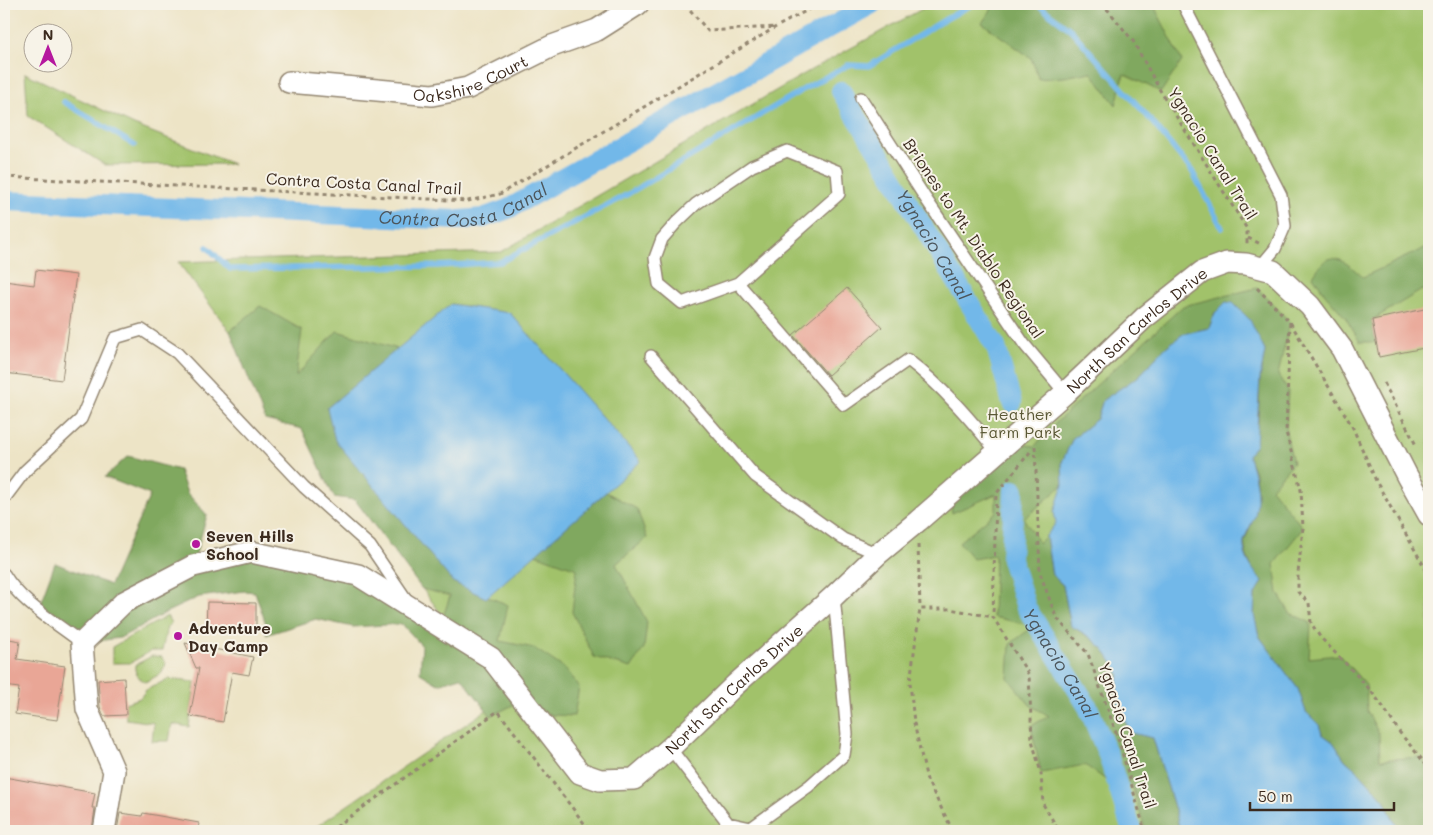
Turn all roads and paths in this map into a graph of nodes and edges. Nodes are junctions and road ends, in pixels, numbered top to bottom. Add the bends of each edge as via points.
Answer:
1 (638, 4) edge
2 (685, 4) edge
3 (819, 4) edge
4 (1100, 4) edge
5 (1183, 4) edge
6 (776, 27) junction
7 (289, 82) dead end
8 (861, 98) dead end
9 (4, 177) edge
10 (1250, 271) junction
11 (738, 283) junction
12 (1290, 322) junction
13 (651, 356) dead end
14 (1065, 393) junction
15 (1040, 440) dead end
16 (1035, 446) junction
17 (997, 452) junction
18 (4, 499) edge
19 (1429, 515) edge
20 (918, 521) junction
21 (878, 554) junction
22 (4, 574) edge
23 (1429, 575) edge
24 (834, 596) junction
25 (413, 609) junction
26 (920, 610) junction
27 (993, 617) junction
28 (82, 643) junction
29 (670, 748) junction
30 (1429, 768) edge
31 (104, 831) edge
32 (330, 831) edge
33 (590, 831) edge
34 (953, 831) edge
35 (1058, 831) edge
36 (1145, 831) edge

1 - 7 street, Oakshire Court via 597,30 552,46 468,88 432,95
2 - 6 path via 708,32
3 - 6 path, Contra Costa Canal Trail
4 - 10 path, Ygnacio Canal Trail via 1133,41 1246,229
5 - 10 lane via 1281,195 1285,226 1275,249
6 - 9 path, Contra Costa Canal Trail via 500,194 468,201
8 - 14 lane, Briones to Mt. Diablo Regional via 1024,344
10 - 12 path via 1257,288
10 - 14 street, North San Carlos Drive via 1227,263 1202,272 1144,318
10 - 19 street, North San Carlos Drive via 1273,271 1285,281 1310,306 1342,348
11 - 11 lane via 840,194 837,171 787,151 752,166 696,204 662,238 654,258 659,284 682,303
11 - 17 lane via 844,405 908,360 971,420
12 - 23 path via 1352,426 1377,483
12 - 30 path via 1286,432 1301,490 1303,528 1298,592 1309,603 1312,624 1320,637 1382,704 1400,733
13 - 21 lane via 755,476 843,539
14 - 17 street, North San Carlos Drive
15 - 16 path
16 - 27 path via 996,494
16 - 36 path, Ygnacio Canal Trail via 1040,573 1056,617 1088,654 1118,738
17 - 20 street, North San Carlos Drive
18 - 25 lane via 25,471 81,419 115,338 142,330 177,353 309,492 370,546
20 - 21 street, North San Carlos Drive
20 - 26 path
21 - 24 street, North San Carlos Drive
22 - 28 lane via 28,602
24 - 29 street, North San Carlos Drive
24 - 29 lane via 847,734 844,755 809,786 751,828 728,822
25 - 28 street, North San Carlos Drive via 358,575 251,552 193,566 124,602
25 - 29 street, North San Carlos Drive via 490,658 580,773 600,780 634,778
26 - 27 path via 950,610
26 - 34 path via 910,682 914,723 927,780
27 - 35 path via 1029,674 1032,740 1041,773 1043,804
28 - 31 street via 87,709 114,770
32 - 33 path via 498,711

